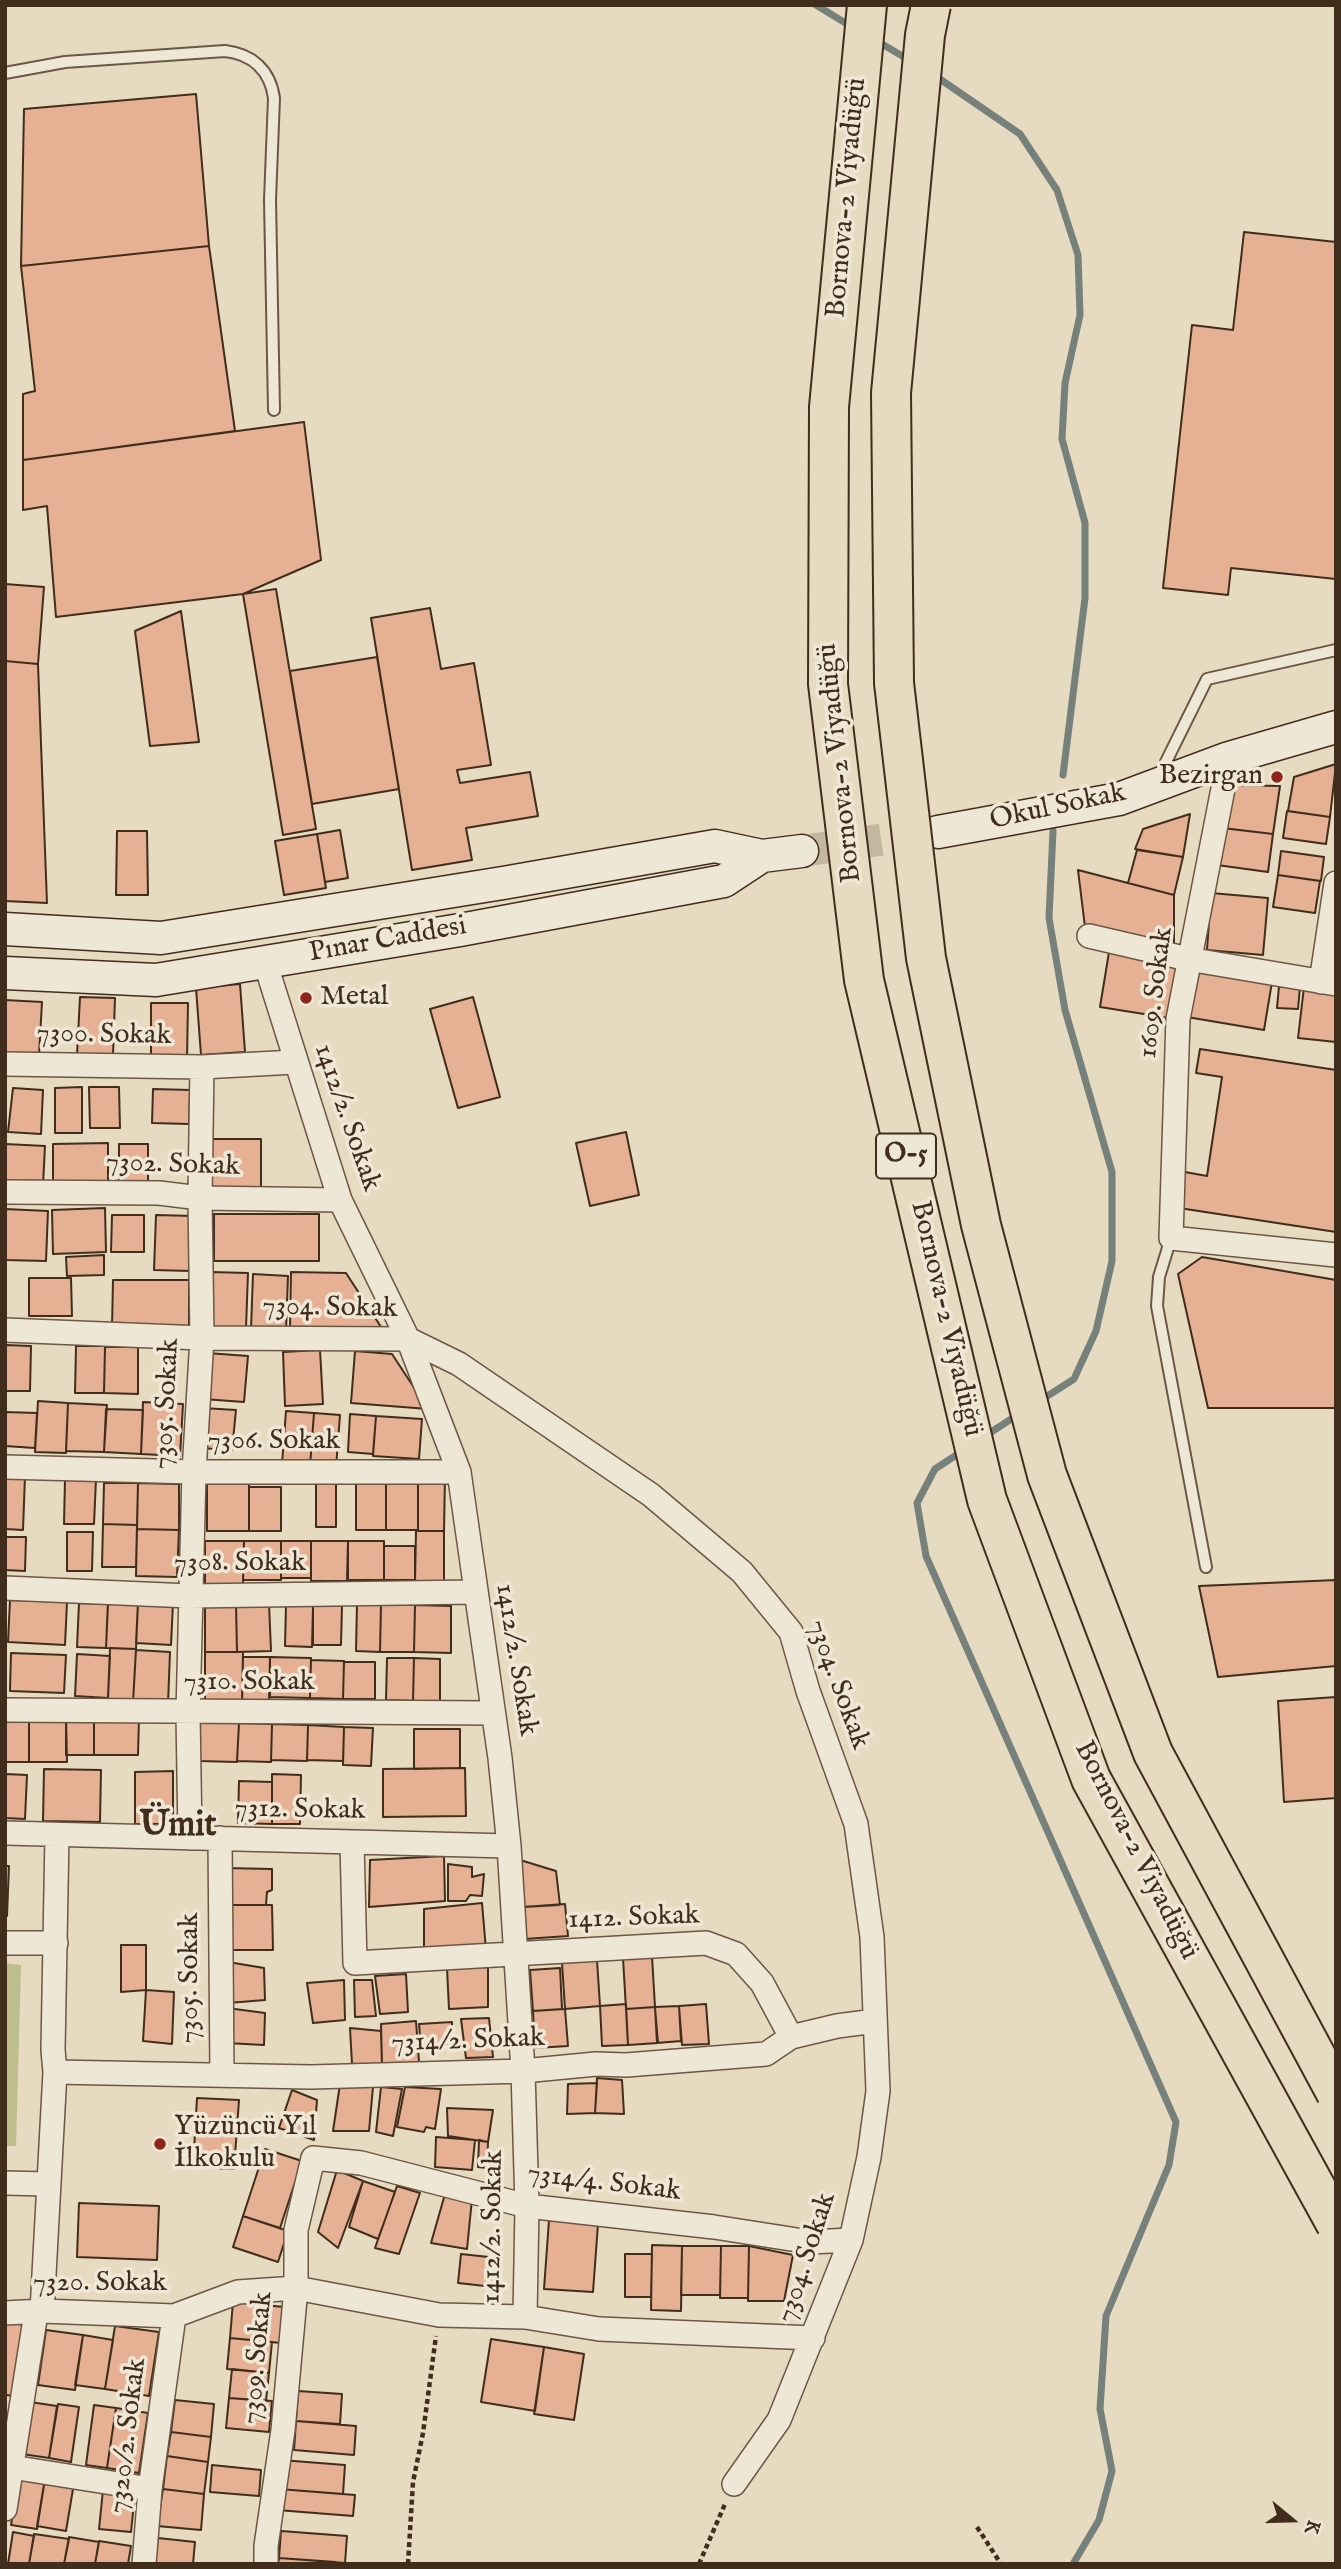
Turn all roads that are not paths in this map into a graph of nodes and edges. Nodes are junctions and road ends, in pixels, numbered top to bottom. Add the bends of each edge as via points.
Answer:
1 (867, 5) edge
2 (931, 5) edge
3 (5, 73) edge
4 (274, 410) dead end
5 (1336, 650) edge
6 (1336, 727) edge
7 (1229, 758) junction
8 (1154, 786) junction
9 (938, 832) tunnel mouth
10 (802, 851) tunnel mouth
11 (762, 856) junction
12 (1336, 883) edge
13 (5, 929) edge
14 (1089, 936) dead end
15 (1188, 959) junction
16 (265, 962) junction
17 (5, 973) edge
18 (1328, 983) edge
19 (295, 1062) junction
20 (5, 1064) edge
21 (202, 1067) junction
22 (5, 1192) edge
23 (200, 1198) junction
24 (340, 1200) junction
25 (1171, 1238) junction
26 (1336, 1255) edge
27 (5, 1330) edge
28 (202, 1338) junction
29 (408, 1339) junction
30 (5, 1467) edge
31 (194, 1472) junction
32 (459, 1472) junction
33 (1206, 1567) dead end
34 (5, 1588) edge
35 (474, 1592) junction
36 (190, 1595) junction
37 (5, 1710) edge
38 (187, 1713) junction
39 (493, 1713) junction
40 (5, 1833) edge
41 (57, 1835) junction
42 (190, 1838) junction
43 (220, 1838) junction
44 (352, 1842) junction
45 (509, 1846) junction
46 (5, 1943) edge
47 (56, 1943) junction
48 (516, 1953) junction
49 (875, 2021) junction
50 (791, 2037) junction
51 (523, 2071) junction
52 (55, 2072) junction
53 (222, 2075) junction
54 (1336, 2093) edge
55 (313, 2158) joint
56 (5, 2183) edge
57 (48, 2184) junction
58 (527, 2206) junction
59 (1336, 2224) edge
60 (851, 2241) junction
61 (296, 2288) junction
62 (39, 2312) junction
63 (5, 2313) edge
64 (439, 2315) joint
65 (174, 2316) junction
66 (525, 2317) junction
67 (813, 2338) junction
68 (8, 2466) edge
69 (734, 2484) road end
70 (150, 2489) junction
71 (5, 2509) edge
72 (144, 2564) edge
73 (266, 2564) edge

1 - 59 highway, Bornova-2 Viyadüğü / O-5, bridge via 829,407 828,670 864,980 988,1500 1091,1779
2 - 54 highway, Bornova-2 Viyadüğü / O-5, bridge via 891,393 894,683 926,958 981,1225 1047,1475 1153,1753
3 - 4 lane via 65,62 225,51 246,56 263,69 274,98 270,200
5 - 8 lane via 1207,679
6 - 7 main road, Okul Sokak
7 - 8 main road, Okul Sokak
7 - 15 street, 1609. Sokak
8 - 9 main road, Okul Sokak via 1119,799
10 - 11 main road, Pınar Caddesi
11 - 13 main road, Pınar Caddesi via 715,846 161,938
11 - 16 main road, Pınar Caddesi via 724,881
12 - 18 street
14 - 15 street
15 - 18 street
15 - 25 street, 1609. Sokak via 1178,1020
16 - 17 main road, Pınar Caddesi via 156,980
16 - 19 street, 1412/2. Sokak
19 - 21 street
19 - 24 street, 1412/2. Sokak
20 - 21 street, 7300. Sokak
21 - 23 street, 7305. Sokak
22 - 23 street, 7302. Sokak via 159,1193
23 - 24 street, 7302. Sokak
23 - 28 street, 7305. Sokak
24 - 29 street, 1412/2. Sokak
25 - 26 street
25 - 33 lane via 1159,1277 1157,1306
27 - 28 street, 7304. Sokak
28 - 29 street, 7304. Sokak
28 - 31 street, 7305. Sokak
29 - 32 street, 1412/2. Sokak
29 - 49 street, 7304. Sokak via 459,1364 651,1495 741,1572 791,1632 856,1824 872,1937
30 - 31 street, 7306. Sokak
31 - 32 street, 7306. Sokak
31 - 36 street, 7305. Sokak
32 - 35 street, 1412/2. Sokak
34 - 36 street, 7308. Sokak
35 - 36 street, 7308. Sokak
35 - 39 street, 1412/2. Sokak
36 - 38 street, 7305. Sokak
37 - 38 street, 7310. Sokak
38 - 39 street, 7310. Sokak
38 - 42 street, 7305. Sokak
39 - 45 street, 1412/2. Sokak
40 - 41 street, 7312. Sokak
41 - 42 street, 7312. Sokak
41 - 47 street
42 - 43 street, 7312. Sokak
43 - 44 street, 7312. Sokak
43 - 53 street, 7305. Sokak
44 - 45 street, 7312. Sokak
44 - 48 street, 1412. Sokak via 355,1963
45 - 48 street, 1412/2. Sokak
46 - 47 street
47 - 52 street
48 - 50 street, 1412. Sokak via 706,1943 736,1954 762,1983
48 - 51 street, 1412/2. Sokak
49 - 50 street, 7314/2. Sokak
49 - 60 street, 7304. Sokak via 878,2091
50 - 51 street, 7314/2. Sokak via 766,2054
51 - 53 street, 7314/2. Sokak
51 - 58 street, 1412/2. Sokak
52 - 53 street, 7314/2. Sokak
52 - 57 street
55 - 58 street, 7314/4. Sokak via 361,2163
55 - 61 street, 7309. Sokak via 296,2230
56 - 57 street
57 - 62 street
58 - 60 street, 7314/4. Sokak via 810,2242
58 - 66 street, 1412/2. Sokak
60 - 67 street, 7304. Sokak
61 - 64 street, 7320. Sokak
61 - 65 street, 7320. Sokak via 238,2292
61 - 73 street, 7309. Sokak
62 - 63 street, 7320. Sokak
62 - 65 street, 7320. Sokak
62 - 68 street
64 - 66 street, 1412/2. Sokak
65 - 70 street, 7320/2. Sokak
66 - 67 street via 599,2329
67 - 69 street, 7304. Sokak via 779,2420
68 - 70 street
68 - 71 street
70 - 72 street, 7320/2. Sokak

